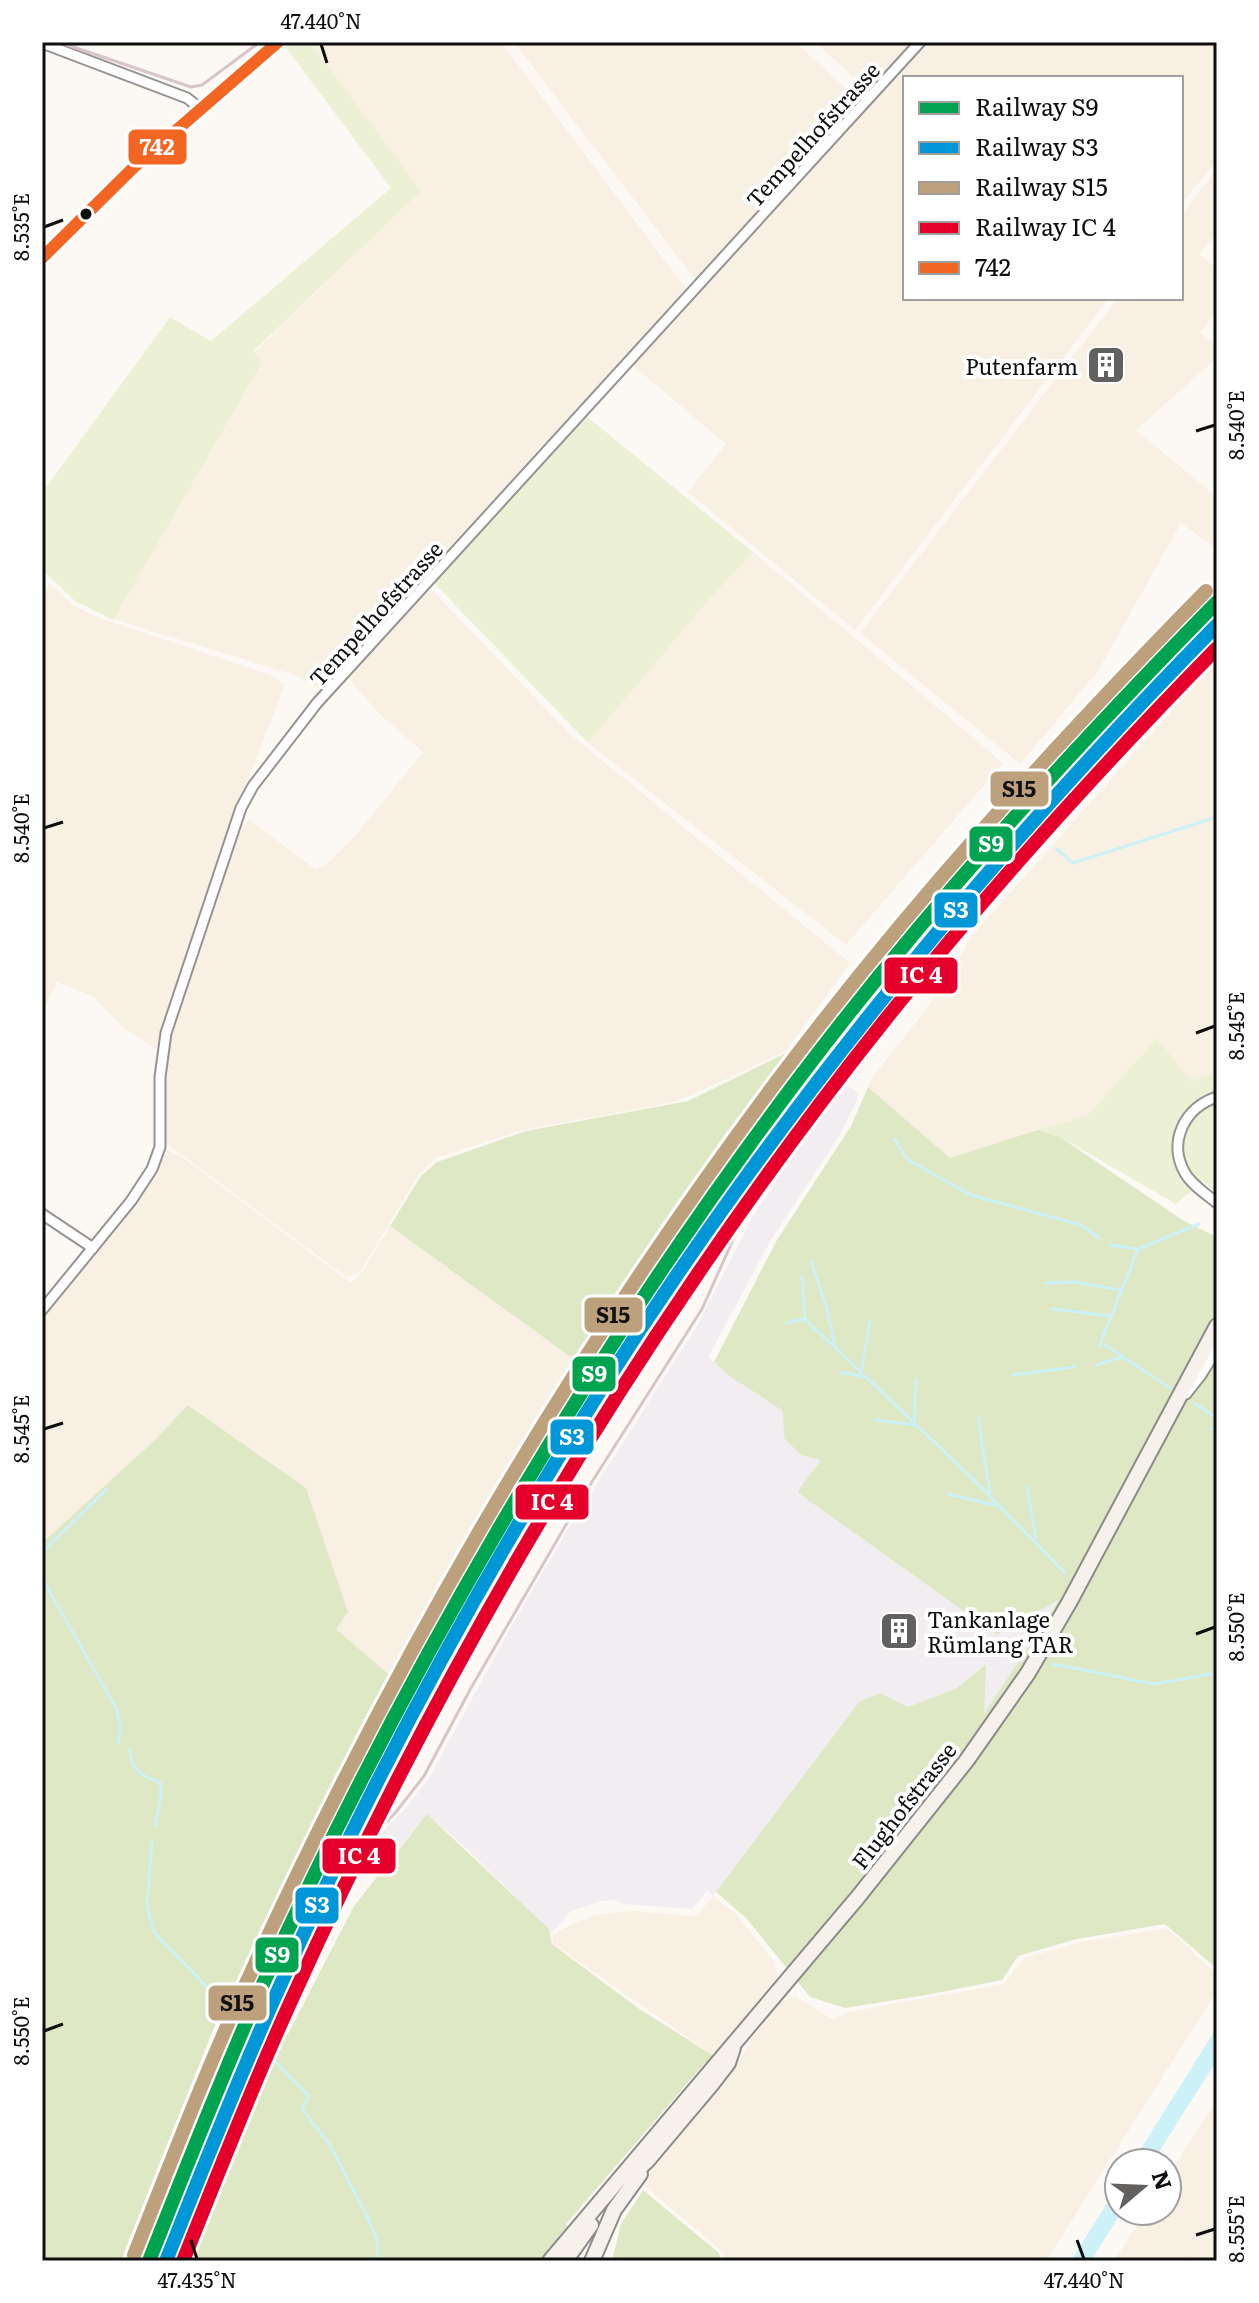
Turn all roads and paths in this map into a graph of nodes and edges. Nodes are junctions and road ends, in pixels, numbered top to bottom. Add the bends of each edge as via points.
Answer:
1 (278, 42) edge
2 (920, 42) edge
3 (42, 43) edge
4 (201, 109) junction
5 (42, 258) edge
6 (1217, 1097) edge
7 (1202, 1190) junction
8 (1217, 1195) edge
9 (1217, 1203) edge
10 (42, 1214) edge
11 (93, 1248) junction
12 (42, 1310) edge
13 (1217, 1326) edge
14 (1217, 1349) edge
15 (1171, 1412) junction
16 (735, 2044) junction
17 (647, 2161) junction
18 (550, 2261) edge
19 (565, 2261) edge
20 (592, 2261) edge

1 - 4 street
2 - 11 street, Tempelhofstrasse via 317,703 253,786 241,808 166,1033 160,1147 137,1194
3 - 4 street via 187,98
4 - 5 street
6 - 7 street via 1192,1112 1179,1136 1182,1166
7 - 8 street
7 - 9 street
10 - 11 street
11 - 12 street, Tempelhofstrasse
13 - 15 main road, Flughofstrasse
14 - 15 street
15 - 16 main road, Flughofstrasse via 1028,1673 925,1817
16 - 17 main road via 728,2063
16 - 18 main road, Flughofstrasse
17 - 19 main road
17 - 20 main road via 614,2210

